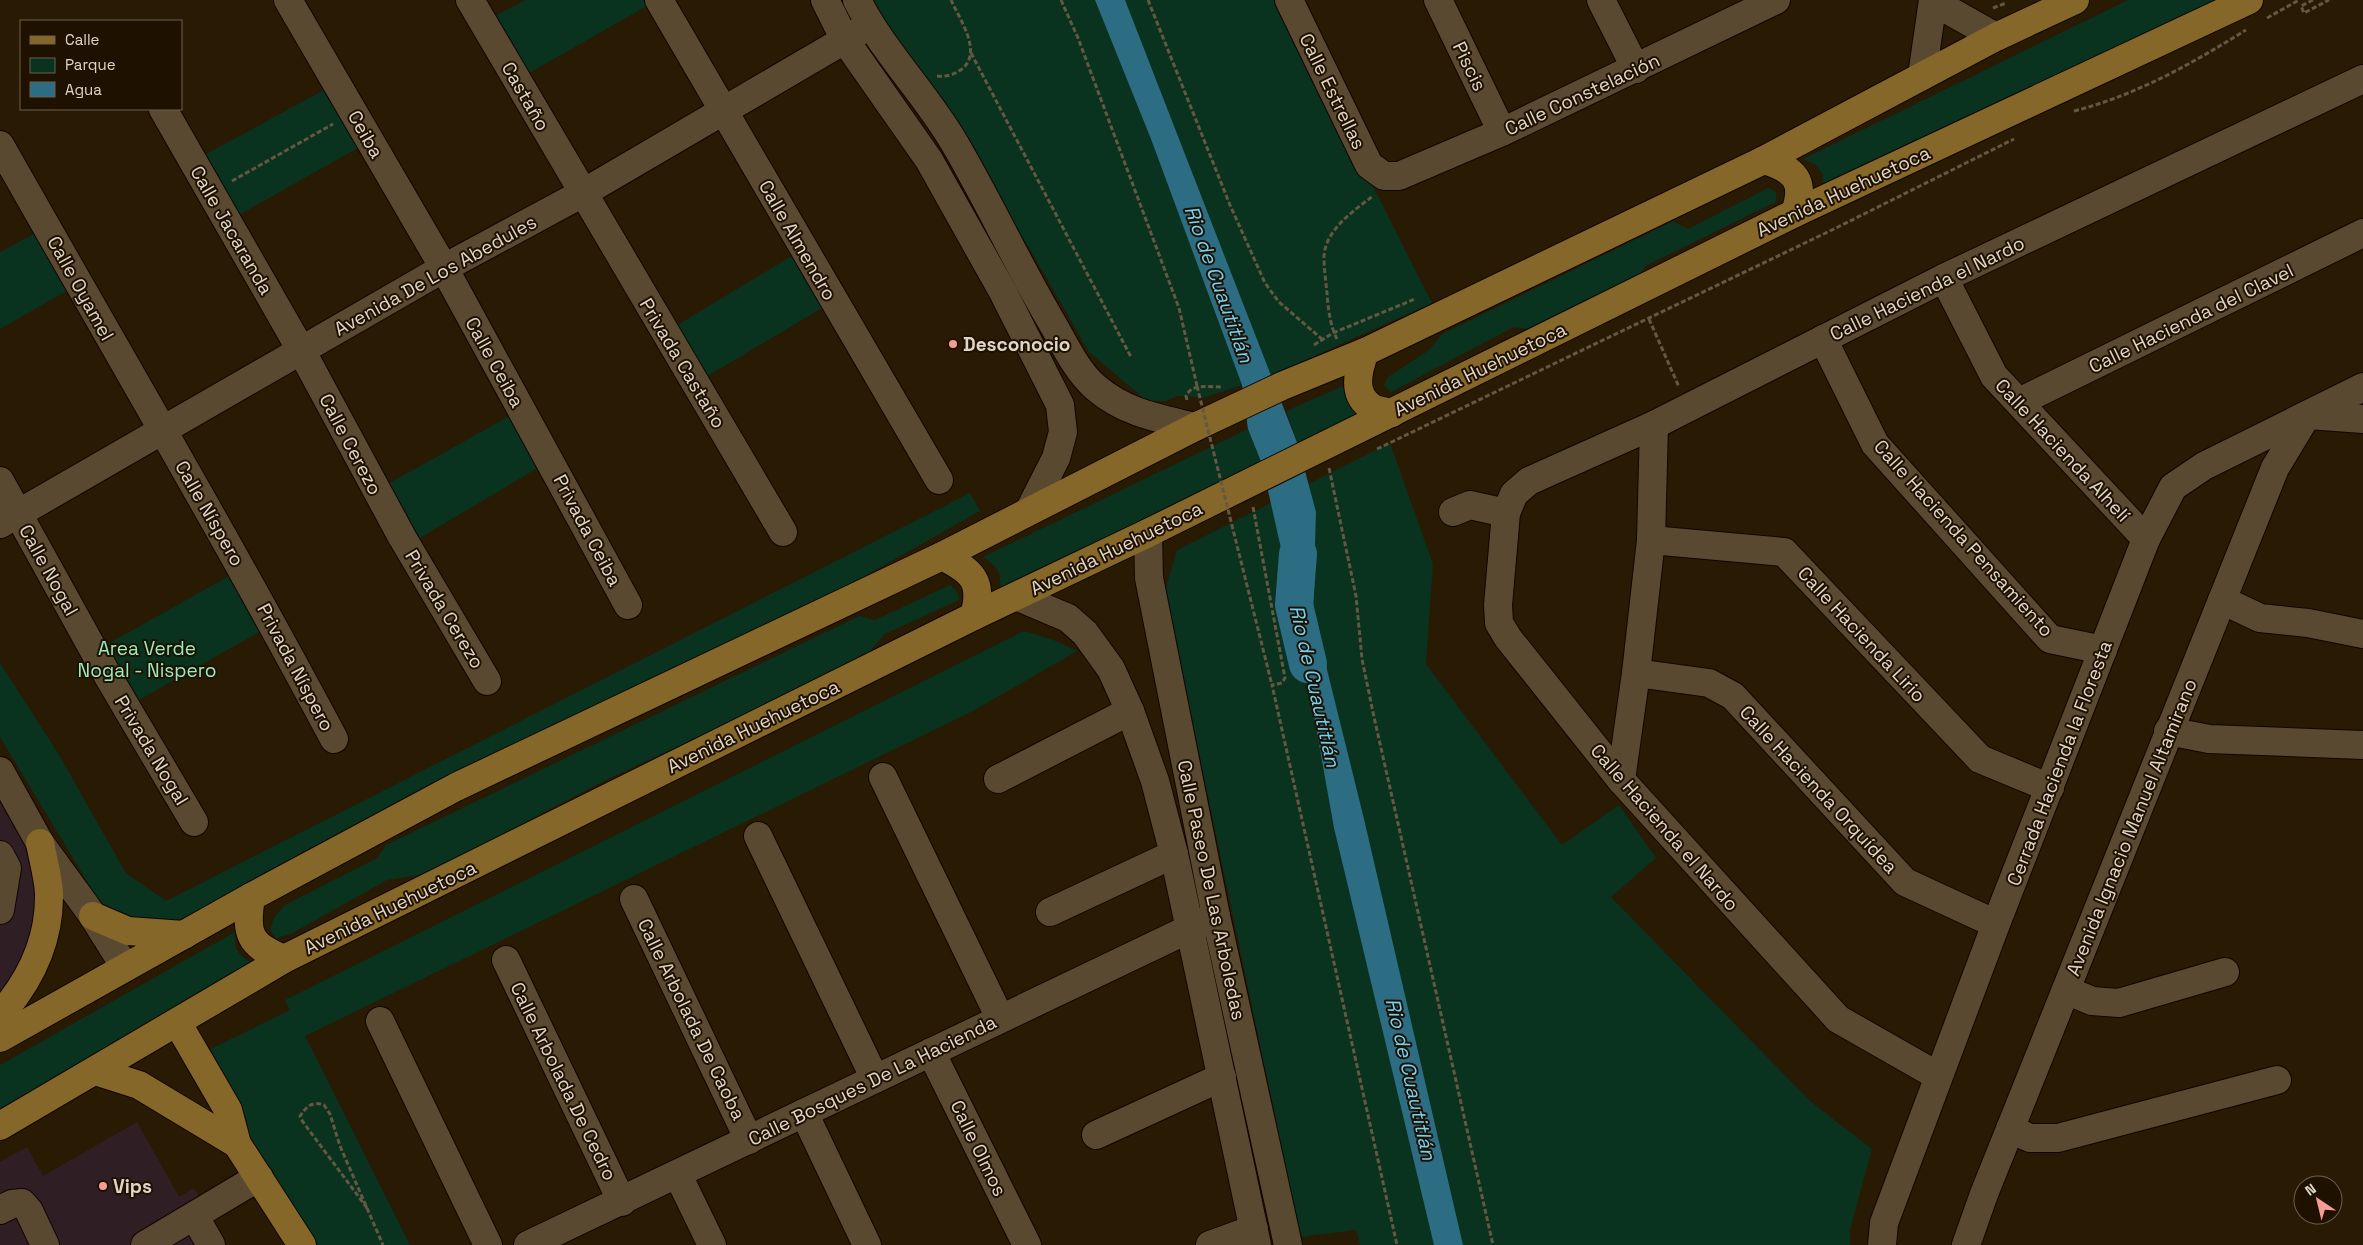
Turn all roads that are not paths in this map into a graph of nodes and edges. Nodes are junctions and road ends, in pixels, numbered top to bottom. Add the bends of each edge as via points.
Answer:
1 (288, 0) edge
2 (470, 0) edge
3 (659, 0) edge
4 (825, 0) edge
5 (857, 0) edge
6 (1289, 0) edge
7 (1438, 0) edge
8 (1601, 0) edge
9 (2075, 0) edge
10 (1934, 1) edge
11 (1763, 3) edge
12 (2254, 16) edge
13 (870, 25) junction
14 (1996, 37) junction
15 (845, 40) junction
16 (1636, 69) junction
17 (1922, 76) junction
18 (2363, 79) edge
19 (164, 110) edge
20 (723, 112) junction
21 (1502, 132) junction
22 (954, 143) junction
23 (0, 145) edge
24 (929, 160) junction
25 (1764, 160) junction
26 (1391, 176) joint
27 (583, 193) junction
28 (1795, 213) junction
29 (2363, 233) edge
30 (444, 268) junction
31 (1944, 278) junction
32 (1824, 339) junction
33 (301, 350) junction
34 (1352, 357) junction
35 (2363, 387) edge
36 (2019, 402) junction
37 (1392, 413) junction
38 (2307, 415) junction
39 (2363, 419) edge
40 (1654, 425) junction
41 (1195, 427) junction
42 (162, 432) junction
43 (547, 456) joint
44 (938, 480) dead end
45 (0, 481) edge
46 (1029, 511) junction
47 (1454, 512) dead end
48 (1506, 513) junction
49 (9, 520) edge
50 (783, 532) dead end
51 (1148, 533) junction
52 (402, 537) joint
53 (2146, 539) junction
54 (1651, 540) junction
55 (942, 556) junction
56 (258, 595) joint
57 (1018, 597) junction
58 (2222, 600) junction
59 (628, 605) dead end
60 (974, 616) junction
61 (2363, 634) edge
62 (2104, 650) junction
63 (1636, 673) junction
64 (109, 678) joint
65 (487, 681) dead end
66 (1130, 711) junction
67 (2168, 732) junction
68 (334, 739) dead end
69 (2363, 745) edge
70 (0, 771) edge
71 (883, 777) dead end
72 (998, 779) dead end
73 (1621, 780) junction
74 (2050, 788) junction
75 (194, 822) dead end
76 (758, 836) dead end
77 (40, 843) junction
78 (1174, 854) junction
79 (0, 855) edge
80 (251, 897) junction
81 (634, 899) dead end
82 (0, 910) edge
83 (1050, 912) dead end
84 (93, 916) junction
85 (1216, 916) junction
86 (1996, 924) junction
87 (1191, 928) junction
88 (184, 935) junction
89 (284, 960) junction
90 (506, 960) dead end
91 (125, 967) junction
92 (2225, 972) dead end
93 (2066, 990) junction
94 (0, 1015) edge
95 (1000, 1018) junction
96 (380, 1021) dead end
97 (177, 1022) junction
98 (0, 1038) edge
99 (931, 1052) junction
100 (95, 1071) junction
101 (1938, 1076) junction
102 (1222, 1077) junction
103 (875, 1079) junction
104 (2277, 1080) dead end
105 (804, 1113) junction
106 (2, 1129) edge
107 (2010, 1129) junction
108 (1096, 1135) dead end
109 (749, 1140) junction
110 (237, 1144) junction
111 (678, 1175) junction
112 (258, 1177) junction
113 (622, 1202) junction
114 (0, 1210) edge
115 (195, 1217) junction
116 (1255, 1237) edge
117 (543, 1242) edge
118 (45, 1245) edge
119 (145, 1245) edge
120 (211, 1245) edge
121 (302, 1245) edge
122 (488, 1245) edge
123 (712, 1245) edge
124 (867, 1245) edge
125 (1027, 1245) edge
126 (1210, 1245) edge
127 (1288, 1245) edge
128 (1882, 1245) edge
129 (1966, 1245) edge

1 - 30 street, Ceiba
2 - 27 street, Castaño
3 - 20 street, Calle Almendro
4 - 15 street
5 - 13 street
6 - 26 street, Calle Estrellas via 1369,165
7 - 21 street, Piscis
8 - 16 street
9 - 14 main road
10 - 14 street
10 - 17 street
11 - 16 street, Calle Constelación
12 - 28 main road, Avenida Huehuetoca
13 - 15 street, Avenida De Los Abedules
13 - 22 street
14 - 17 main road
15 - 20 street, Avenida De Los Abedules
15 - 24 street
16 - 21 street, Calle Constelación
17 - 25 main road
18 - 31 street, Calle Hacienda el Nardo
19 - 33 street, Calle Jacaranda
20 - 27 street, Avenida De Los Abedules
20 - 44 street, Calle Almendro
21 - 26 street, Calle Constelación
22 - 24 street
22 - 41 street via 1022,271 1082,374 1114,401 1134,412
23 - 42 street, Calle Oyamel
24 - 46 street via 1003,292 1060,406 1063,432 1058,449
25 - 28 main road via 1784,166 1796,179 1801,196
25 - 34 main road
27 - 30 street, Avenida De Los Abedules
27 - 50 street, Privada Castaño
28 - 37 main road, Avenida Huehuetoca
29 - 36 street, Calle Hacienda del Clavel
30 - 33 street, Avenida De Los Abedules
30 - 43 street, Calle Ceiba
31 - 32 street, Calle Hacienda el Nardo
31 - 36 street, Calle Hacienda Alhelí via 1994,376
32 - 40 street, Calle Hacienda el Nardo
32 - 62 street, Calle Hacienda Pensamiento via 1875,444 2050,639
33 - 42 street, Avenida De Los Abedules
33 - 52 street, Calle Cerezo
34 - 37 main road via 1359,392 1372,408
34 - 41 main road via 1282,386 1233,398
35 - 38 street, Cerrada Hacienda la Floresta
36 - 53 street, Calle Hacienda Alhelí
37 - 51 main road, Avenida Huehuetoca via 1326,462 1248,483
38 - 39 street
38 - 53 street, Cerrada Hacienda la Floresta via 2204,466 2173,487
38 - 58 street, Avenida Ignacio Manuel Altamirano via 2275,468
40 - 48 street, Calle Hacienda el Nardo via 1529,481 1514,494
40 - 54 street
41 - 46 main road
42 - 49 street, Avenida De Los Abedules
42 - 56 street, Calle Níspero
43 - 59 street, Privada Ceiba
45 - 49 street, Calle Nogal
46 - 55 main road
47 - 48 street via 1470,505
48 - 73 street, Calle Hacienda el Nardo via 1499,623
49 - 64 street, Calle Nogal
51 - 57 main road, Avenida Huehuetoca
51 - 85 street, Calle Paseo De Las Arboledas via 1150,578
52 - 65 street, Privada Cerezo
53 - 62 street, Cerrada Hacienda la Floresta
54 - 63 street
54 - 74 street, Calle Hacienda Lirio via 1784,552 1980,759
55 - 60 main road via 965,568 976,582 979,599
55 - 80 main road via 456,787
56 - 68 street, Privada Níspero
57 - 60 main road, Avenida Huehuetoca
57 - 66 street, Calle Paseo De Las Arboledas via 1068,618 1084,633 1111,669
58 - 61 street via 2260,618
58 - 67 street, Avenida Ignacio Manuel Altamirano
60 - 89 main road, Avenida Huehuetoca
62 - 74 street, Cerrada Hacienda la Floresta
63 - 73 street
63 - 86 street, Calle Hacienda Orquídea via 1709,683 1733,696 1905,882
64 - 75 street, Privada Nogal
66 - 72 street
66 - 78 street, Calle Paseo De Las Arboledas via 1155,781
67 - 69 street via 2208,739
67 - 93 street, Avenida Ignacio Manuel Altamirano
70 - 77 street
71 - 95 street
73 - 101 street, Calle Hacienda el Nardo via 1838,1019
74 - 86 street, Cerrada Hacienda la Floresta
76 - 103 street
77 - 84 street
77 - 94 main road via 49,892 46,926 37,961 18,994
78 - 83 street
78 - 87 street, Calle Paseo De Las Arboledas
79 - 82 street via 7,868
80 - 88 main road
80 - 89 main road via 247,920 252,938 265,952
81 - 109 street, Calle Arbolada De Caoba
84 - 88 main road via 128,931
84 - 91 street
85 - 87 street, Calle Bosques De La Hacienda
85 - 127 street, Calle Paseo De Las Arboledas
86 - 101 street, Cerrada Hacienda la Floresta
87 - 95 street, Calle Bosques De La Hacienda
87 - 102 street, Calle Paseo De Las Arboledas
88 - 91 main road
89 - 97 main road, Avenida Huehuetoca
90 - 113 street, Calle Arbolada De Cedro
91 - 98 main road
92 - 93 street via 2119,1003 2092,1001
93 - 107 street, Avenida Ignacio Manuel Altamirano
95 - 99 street, Calle Bosques De La Hacienda
96 - 122 street
97 - 100 main road, Avenida Huehuetoca
97 - 110 main road via 228,1110
99 - 103 street, Calle Bosques De La Hacienda
99 - 125 street, Calle Olmos
100 - 106 main road, Avenida Huehuetoca
100 - 110 main road via 140,1085
101 - 128 street, Cerrada Hacienda la Floresta via 1884,1223
102 - 108 street
102 - 116 street, Calle Paseo De Las Arboledas
103 - 105 street, Calle Bosques De La Hacienda
104 - 107 street via 2058,1138 2030,1138
105 - 109 street, Calle Bosques De La Hacienda
105 - 124 street
107 - 129 street, Avenida Ignacio Manuel Altamirano
109 - 111 street, Calle Bosques De La Hacienda
110 - 112 main road
111 - 113 street, Calle Bosques De La Hacienda
111 - 123 street
112 - 115 street
112 - 121 main road
113 - 117 street, Calle Bosques De La Hacienda
114 - 118 street via 22,1203
115 - 119 street
115 - 120 street
116 - 126 street

